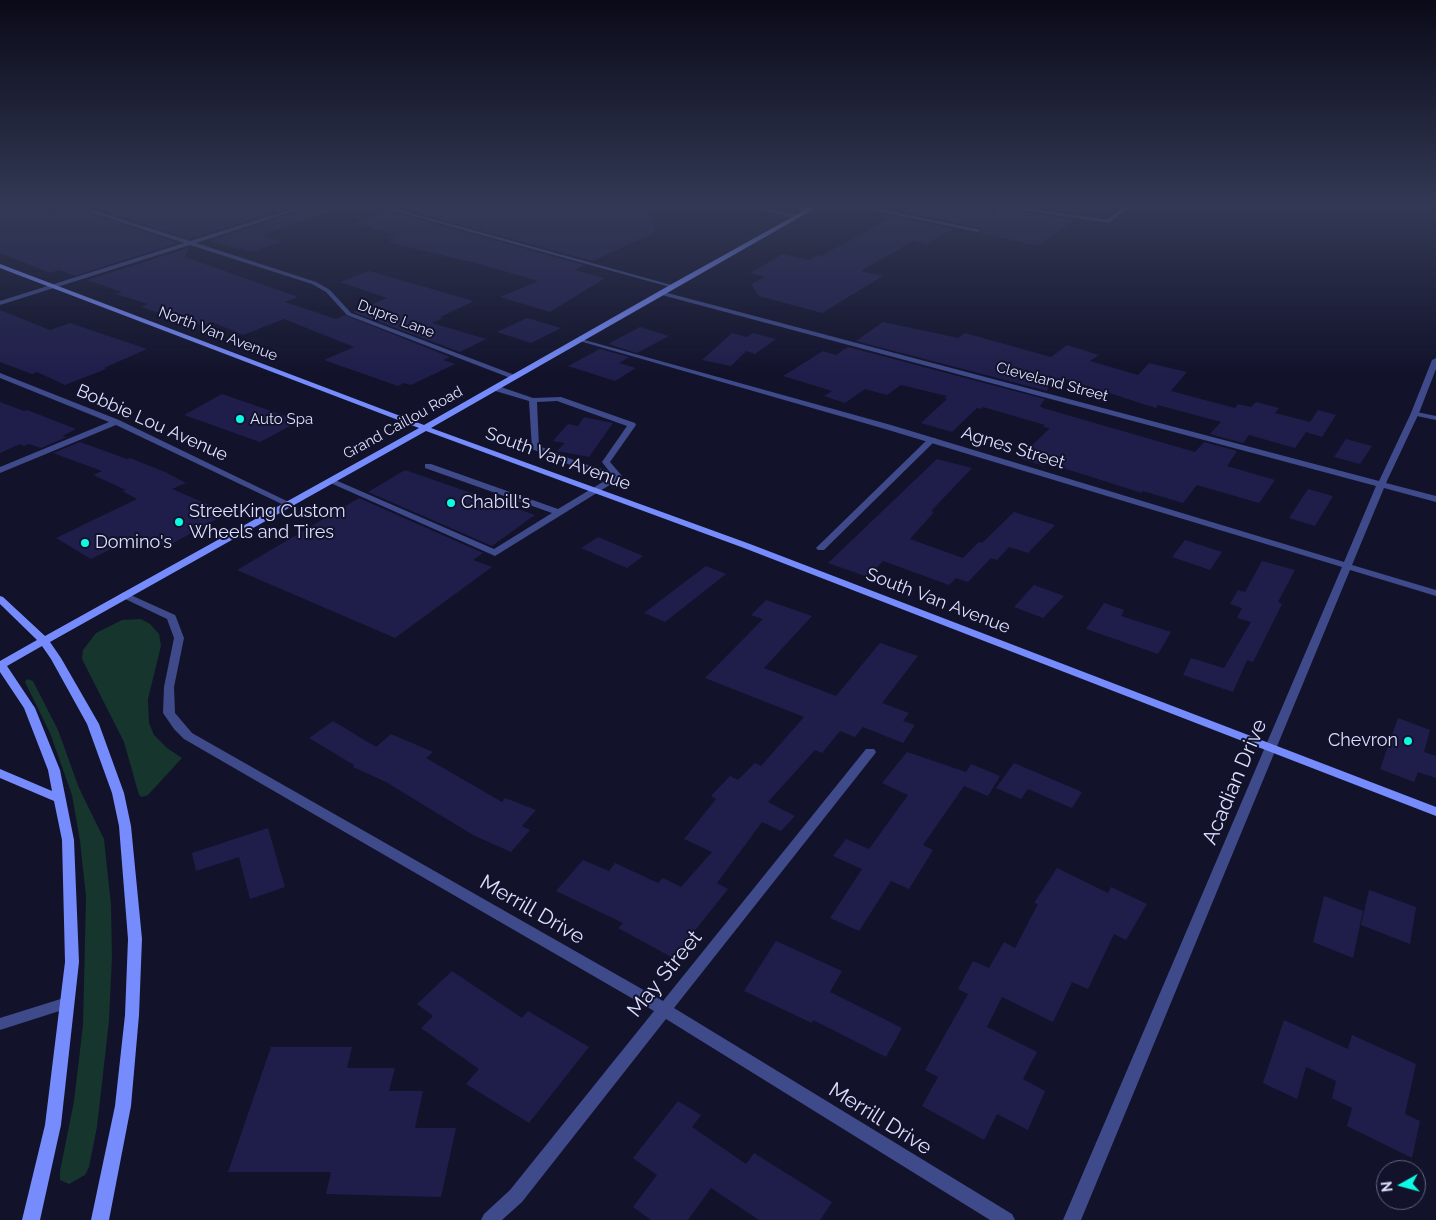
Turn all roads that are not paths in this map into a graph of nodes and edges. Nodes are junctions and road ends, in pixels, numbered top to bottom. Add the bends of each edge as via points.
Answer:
1 (130, 262) edge
2 (247, 262) edge
3 (584, 262) edge
4 (715, 262) edge
5 (0, 266) edge
6 (54, 286) junction
7 (672, 286) junction
8 (660, 293) junction
9 (0, 303) edge
10 (578, 340) junction
11 (1436, 360) edge
12 (0, 375) edge
13 (516, 377) junction
14 (495, 388) junction
15 (533, 400) junction
16 (1415, 413) junction
17 (1436, 418) edge
18 (116, 422) junction
19 (425, 428) junction
20 (932, 440) junction
21 (428, 466) dead end
22 (0, 470) edge
23 (618, 476) junction
24 (330, 481) junction
25 (1382, 485) junction
26 (595, 491) junction
27 (1436, 499) edge
28 (289, 504) junction
29 (560, 513) junction
30 (821, 548) dead end
31 (1348, 566) junction
32 (1436, 594) edge
33 (124, 595) junction
34 (0, 599) edge
35 (43, 640) junction
36 (0, 664) edge
37 (1272, 748) junction
38 (870, 752) dead end
39 (0, 773) edge
40 (60, 799) junction
41 (1436, 812) edge
42 (67, 1003) junction
43 (665, 1010) junction
44 (0, 1024) edge
45 (31, 1220) edge
46 (100, 1220) edge
47 (106, 1220) edge
48 (490, 1220) edge
49 (1006, 1220) edge
50 (1072, 1220) edge

1 - 6 street
2 - 13 street, Dupre Lane via 328,291 349,314
3 - 7 street
4 - 7 main road, Grand Caillou Road
5 - 6 main road, North Van Avenue
6 - 9 street
6 - 19 main road, North Van Avenue
7 - 8 main road, Grand Caillou Road
8 - 10 main road, Grand Caillou Road
8 - 25 street, Cleveland Street
10 - 13 main road, Grand Caillou Road
10 - 20 street, Agnes Street
11 - 16 street, Acadian Drive
12 - 18 street, Bobbie Lou Avenue
13 - 14 main road, Grand Caillou Road
14 - 15 street
14 - 19 main road, Grand Caillou Road
15 - 23 street via 535,447 578,465
15 - 23 street via 558,399 632,425 606,462
16 - 17 street
16 - 25 street, Acadian Drive
18 - 22 street
18 - 28 street, Bobbie Lou Avenue
19 - 24 main road, Grand Caillou Road
19 - 26 main road, South Van Avenue
20 - 30 street
20 - 31 street, Agnes Street
21 - 29 street
23 - 26 street
24 - 28 main road, Grand Caillou Road
24 - 29 street via 495,553
25 - 27 street, Cleveland Street
25 - 31 street, Acadian Drive
26 - 29 street
26 - 37 main road, South Van Avenue
28 - 33 main road, Grand Caillou Road
31 - 32 street, Agnes Street
31 - 37 street, Acadian Drive
33 - 35 main road, Grand Caillou Road
33 - 43 street, Merrill Drive via 171,617 179,638 169,687 170,713 188,736
34 - 35 main road
35 - 36 main road, Grand Caillou Road
35 - 46 main road via 93,724 118,794 125,826 135,939 132,1015 123,1106
36 - 40 main road via 29,708 54,770
37 - 41 main road, South Van Avenue
37 - 50 street, Acadian Drive
38 - 43 street, May Street
39 - 40 main road
40 - 42 main road via 68,840 72,962
42 - 44 street
42 - 45 main road via 53,1125
43 - 48 street, May Street via 516,1196
43 - 49 street, Merrill Drive
46 - 47 street

